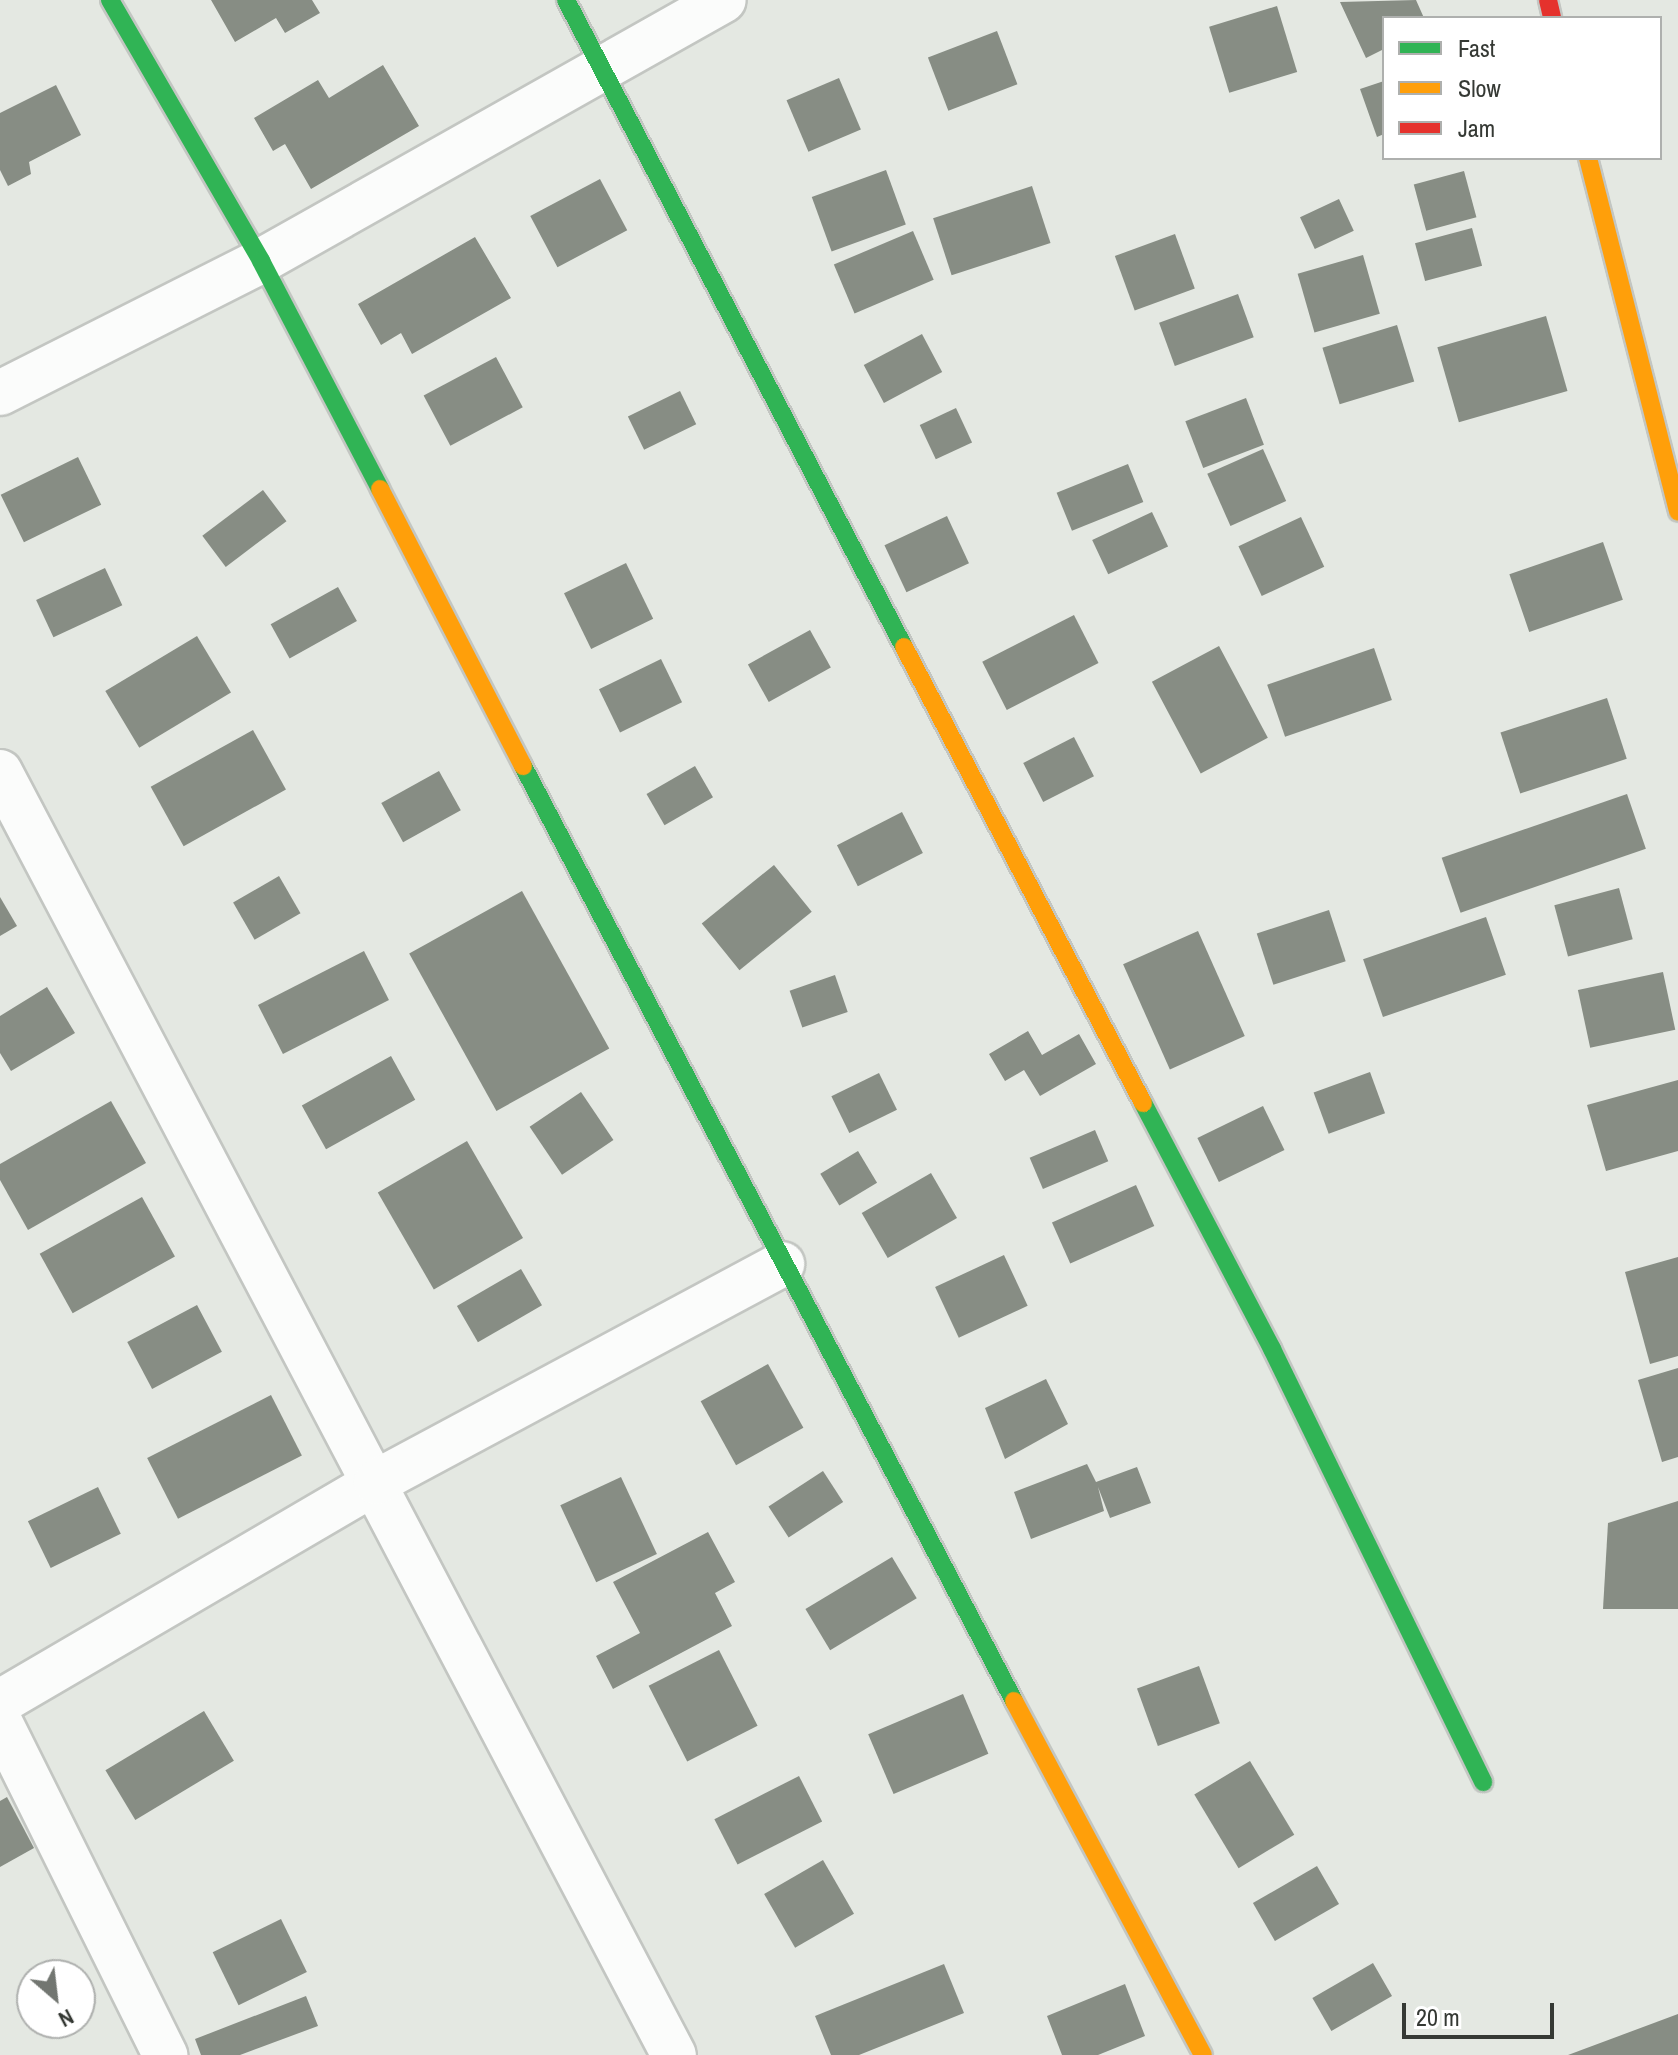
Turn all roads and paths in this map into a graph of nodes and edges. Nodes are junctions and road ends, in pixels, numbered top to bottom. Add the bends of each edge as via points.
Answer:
1 (110, 0) edge
2 (566, 0) edge
3 (724, 0) edge
4 (603, 65) junction
5 (1589, 160) edge
6 (261, 261) junction
7 (0, 393) edge
8 (1678, 512) edge
9 (0, 772) edge
10 (782, 1264) junction
11 (376, 1482) junction
12 (0, 1702) edge
13 (0, 1722) edge
14 (1483, 1782) dead end
15 (165, 2055) edge
16 (674, 2055) edge
17 (1203, 2055) edge

1 - 6 street
2 - 4 street
3 - 4 street
4 - 6 street
4 - 14 street via 1272,1349
5 - 8 street
6 - 7 street
6 - 10 street
9 - 11 street
10 - 11 street
10 - 17 street
11 - 12 street
11 - 16 street
13 - 15 street

